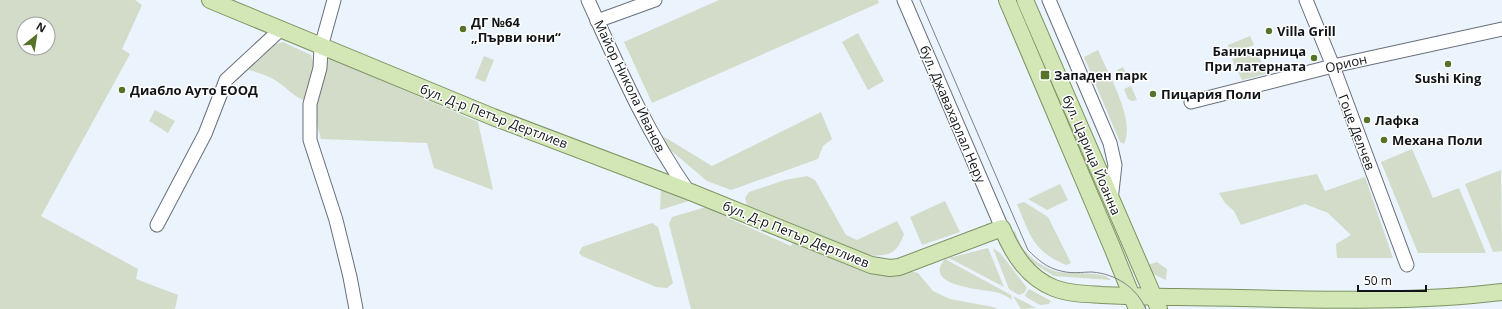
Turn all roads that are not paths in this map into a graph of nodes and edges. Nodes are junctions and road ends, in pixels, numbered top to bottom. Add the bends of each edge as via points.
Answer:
1 (210, 0) edge
2 (334, 0) edge
3 (588, 0) edge
4 (655, 0) edge
5 (904, 0) edge
6 (1007, 0) edge
7 (1025, 0) edge
8 (1049, 0) edge
9 (1306, 0) edge
10 (597, 21) junction
11 (1502, 29) edge
12 (280, 30) junction
13 (321, 47) junction
14 (1333, 66) junction
15 (1192, 102) dead end
16 (688, 190) junction
17 (1111, 200) junction
18 (157, 225) dead end
19 (1002, 228) junction
20 (1407, 265) dead end
21 (1502, 292) edge
22 (1210, 297) junction
23 (1134, 303) edge
24 (1157, 303) edge
25 (1294, 304) edge
26 (356, 309) edge
27 (1188, 309) edge

1 - 12 main road, бул. Д-р Петър Дертлиев
2 - 13 street
3 - 10 street, Майор Никола Иванов
4 - 10 street
5 - 19 street, бул. Джавахарлал Неру
6 - 23 main road, бул. Царица Йоанна
7 - 17 main road, бул. Царица Йоанна
8 - 17 street via 1110,143 1115,165
9 - 14 street, Гоце Делчев
10 - 16 street, Майор Никола Иванов via 644,121
11 - 14 street, Орион
12 - 13 main road, бул. Д-р Петър Дертлиев
12 - 18 street via 226,80 205,134
13 - 16 main road, бул. Д-р Петър Дертлиев via 493,117
13 - 26 street via 320,68 310,104 310,140 336,220
14 - 15 street, Орион
14 - 20 street, Гоце Делчев
16 - 19 main road, бул. Д-р Петър Дертлиев via 862,262 890,268 899,267
17 - 24 main road, бул. Царица Йоанна
19 - 23 main road via 1012,251 1042,282 1066,292
21 - 25 main road
22 - 24 main road
22 - 25 main road
22 - 27 main road
23 - 24 main road

